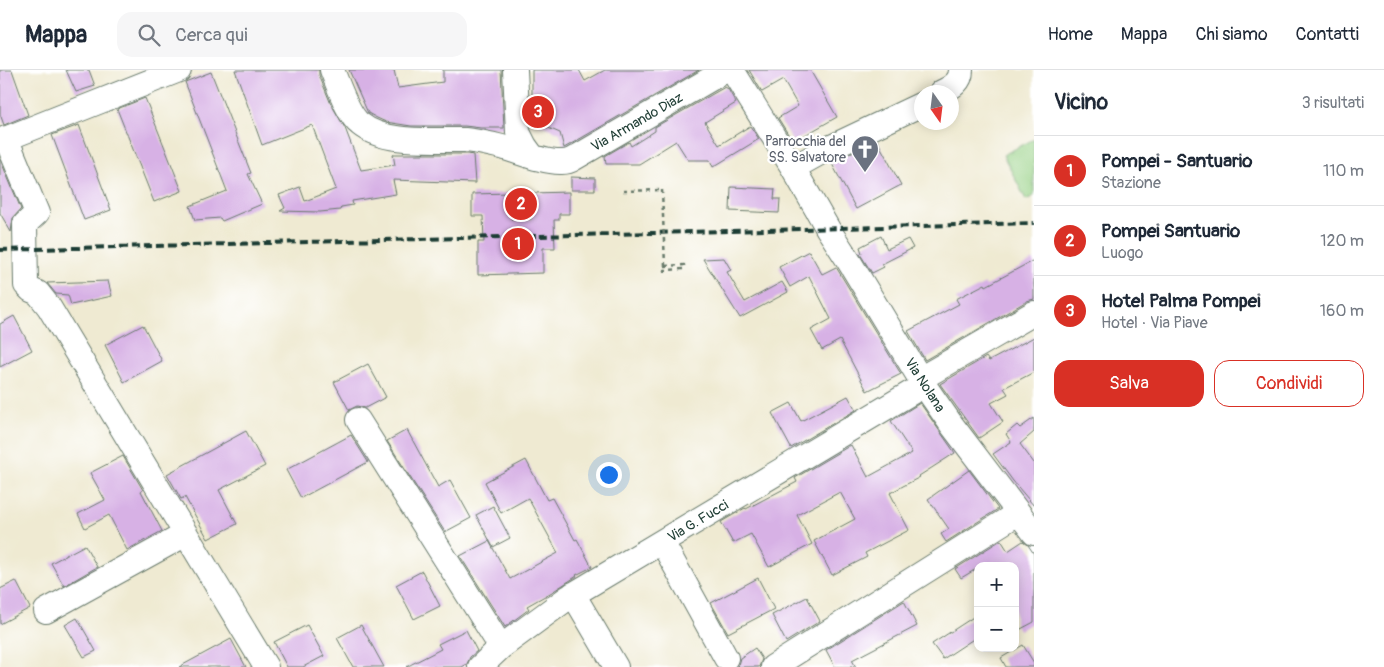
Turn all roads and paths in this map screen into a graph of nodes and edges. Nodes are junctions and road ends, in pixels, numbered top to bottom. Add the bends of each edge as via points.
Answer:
1 (179, 70) edge
2 (332, 70) edge
3 (515, 70) edge
4 (726, 70) edge
5 (732, 70) edge
6 (961, 70) edge
7 (953, 85) edge
8 (914, 108) edge
9 (3, 140) edge
10 (533, 156) junction
11 (793, 168) junction
12 (623, 190) dead end
13 (665, 272) dead end
14 (1034, 313) edge
15 (922, 382) junction
16 (358, 420) dead end
17 (1018, 513) junction
18 (1034, 533) edge
19 (186, 534) junction
20 (662, 542) junction
21 (573, 594) junction
22 (46, 611) dead end
23 (501, 647) junction
24 (726, 658) dead end
25 (266, 667) edge
26 (480, 667) edge
27 (616, 667) edge
28 (773, 667) edge

1 - 9 street
2 - 10 street via 351,113 359,124 374,132 410,139 480,142
3 - 10 street via 518,132
4 - 10 street, Via Armando Diaz via 573,160 551,162
5 - 11 street, Via Nolana
6 - 7 street via 958,82
8 - 11 street
9 - 19 street via 37,213 25,224 26,285 38,293 49,307
11 - 15 street, Via Nolana
12 - 13 path, bridge via 662,190 665,266 684,265 684,269
14 - 15 street, Via G. Fucci
15 - 17 street, Via Nolana
15 - 20 street, Via G. Fucci via 780,463
16 - 23 street
17 - 18 street, Via Nolana
17 - 28 street
19 - 22 street
19 - 25 street
20 - 21 street, Via G. Fucci
20 - 24 street
21 - 23 street, Via G. Fucci
21 - 27 street
23 - 26 street, Via G. Fucci

